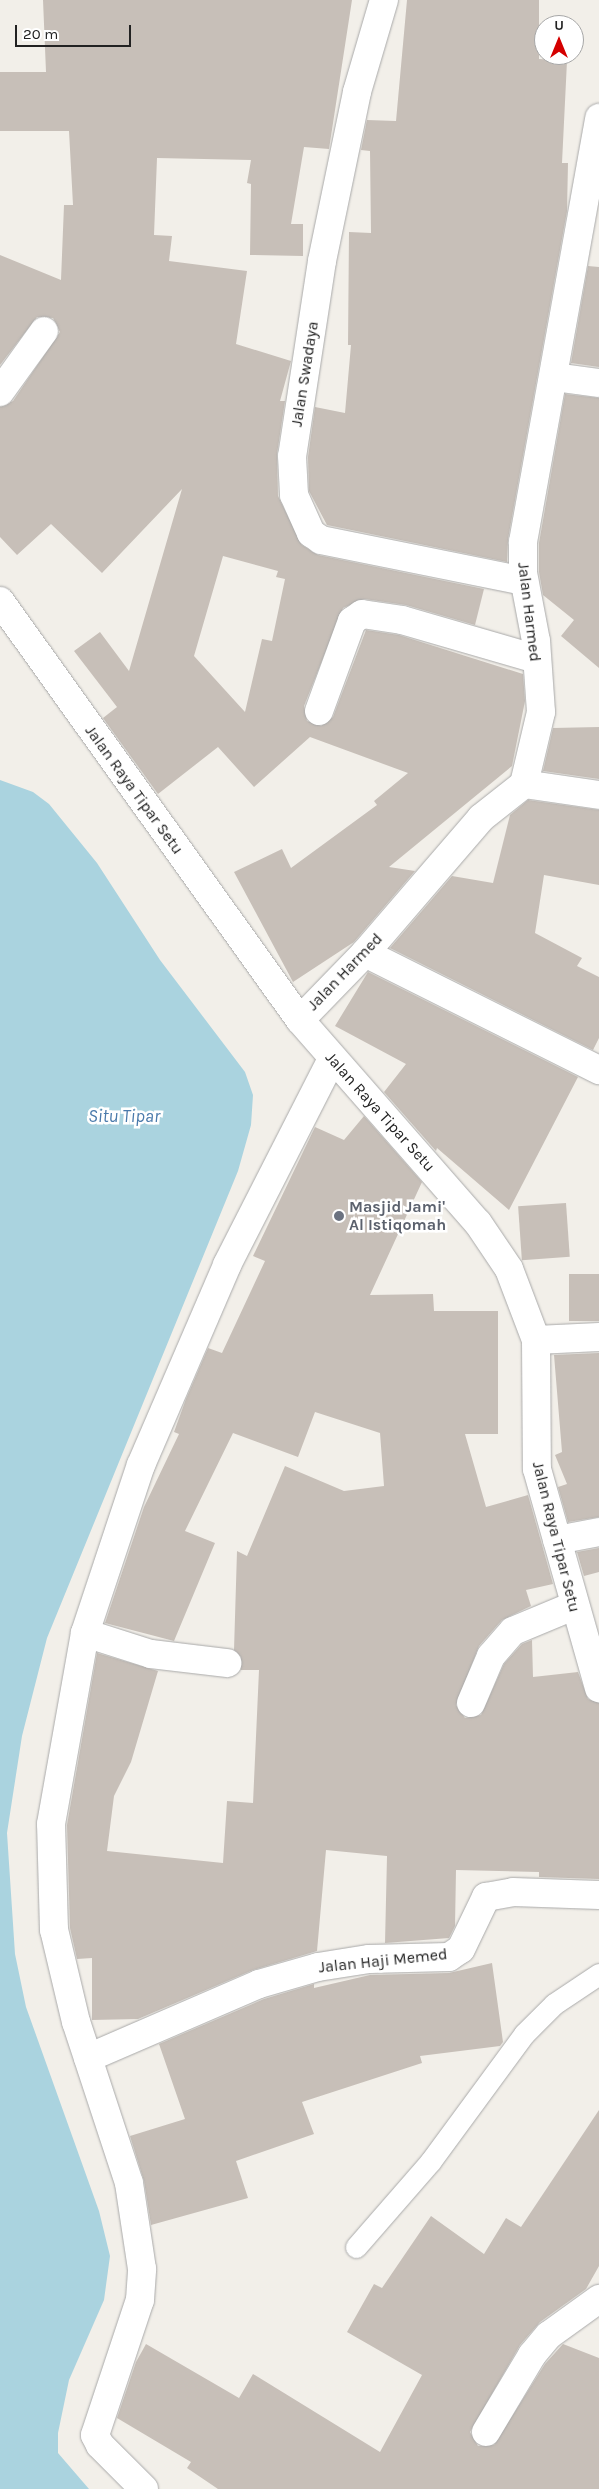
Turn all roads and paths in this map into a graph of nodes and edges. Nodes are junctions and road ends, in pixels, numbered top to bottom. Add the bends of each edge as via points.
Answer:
1 (384, 0) edge
2 (599, 118) edge
3 (599, 123) edge
4 (44, 331) dead end
5 (554, 376) junction
6 (599, 383) edge
7 (0, 392) edge
8 (524, 581) junction
9 (0, 601) edge
10 (536, 659) junction
11 (319, 711) dead end
12 (524, 784) junction
13 (599, 795) edge
14 (366, 953) junction
15 (300, 1020) junction
16 (332, 1059) junction
17 (599, 1070) edge
18 (599, 1337) edge
19 (536, 1340) junction
20 (599, 1532) edge
21 (557, 1540) junction
22 (573, 1606) junction
23 (85, 1633) junction
24 (227, 1663) dead end
25 (599, 1688) edge
26 (471, 1703) dead end
27 (599, 1895) edge
28 (599, 1974) edge
29 (88, 2058) junction
30 (356, 2246) dead end
31 (599, 2299) edge
32 (486, 2432) dead end
33 (144, 2489) edge

1 - 8 street, Jalan Swadaya via 357,92 322,261 292,456 294,496 311,533 321,540
2 - 3 street, Jalan Harmed
3 - 5 street, Jalan Harmed
4 - 7 street
5 - 6 street
5 - 8 street, Jalan Harmed via 523,542
8 - 10 street, Jalan Harmed via 536,641
9 - 15 street, Jalan Raya Tipar Setu
10 - 11 street via 375,613 362,614 352,622
10 - 12 street, Jalan Harmed via 541,712
12 - 13 street
12 - 14 street, Jalan Harmed via 481,818
14 - 15 street, Jalan Harmed
14 - 17 street
15 - 16 street, Jalan Raya Tipar Setu
16 - 19 street, Jalan Raya Tipar Setu via 478,1223 509,1269
16 - 23 street via 227,1266 149,1447
18 - 19 street
19 - 21 street, Jalan Raya Tipar Setu via 537,1469
20 - 21 street
21 - 22 street, Jalan Raya Tipar Setu
22 - 25 street, Jalan Raya Tipar Setu
22 - 26 street via 513,1631 492,1656
23 - 24 street via 151,1654
23 - 29 street via 51,1824 54,1930
27 - 29 street, Jalan Haji Memed via 513,1892 486,1897 461,1949 449,1957 369,1959 310,1970 216,2001
28 - 30 lane via 554,2004 524,2034 430,2162
29 - 33 street via 129,2183 142,2269 140,2300 95,2435 100,2446
31 - 32 street via 549,2335 532,2355

